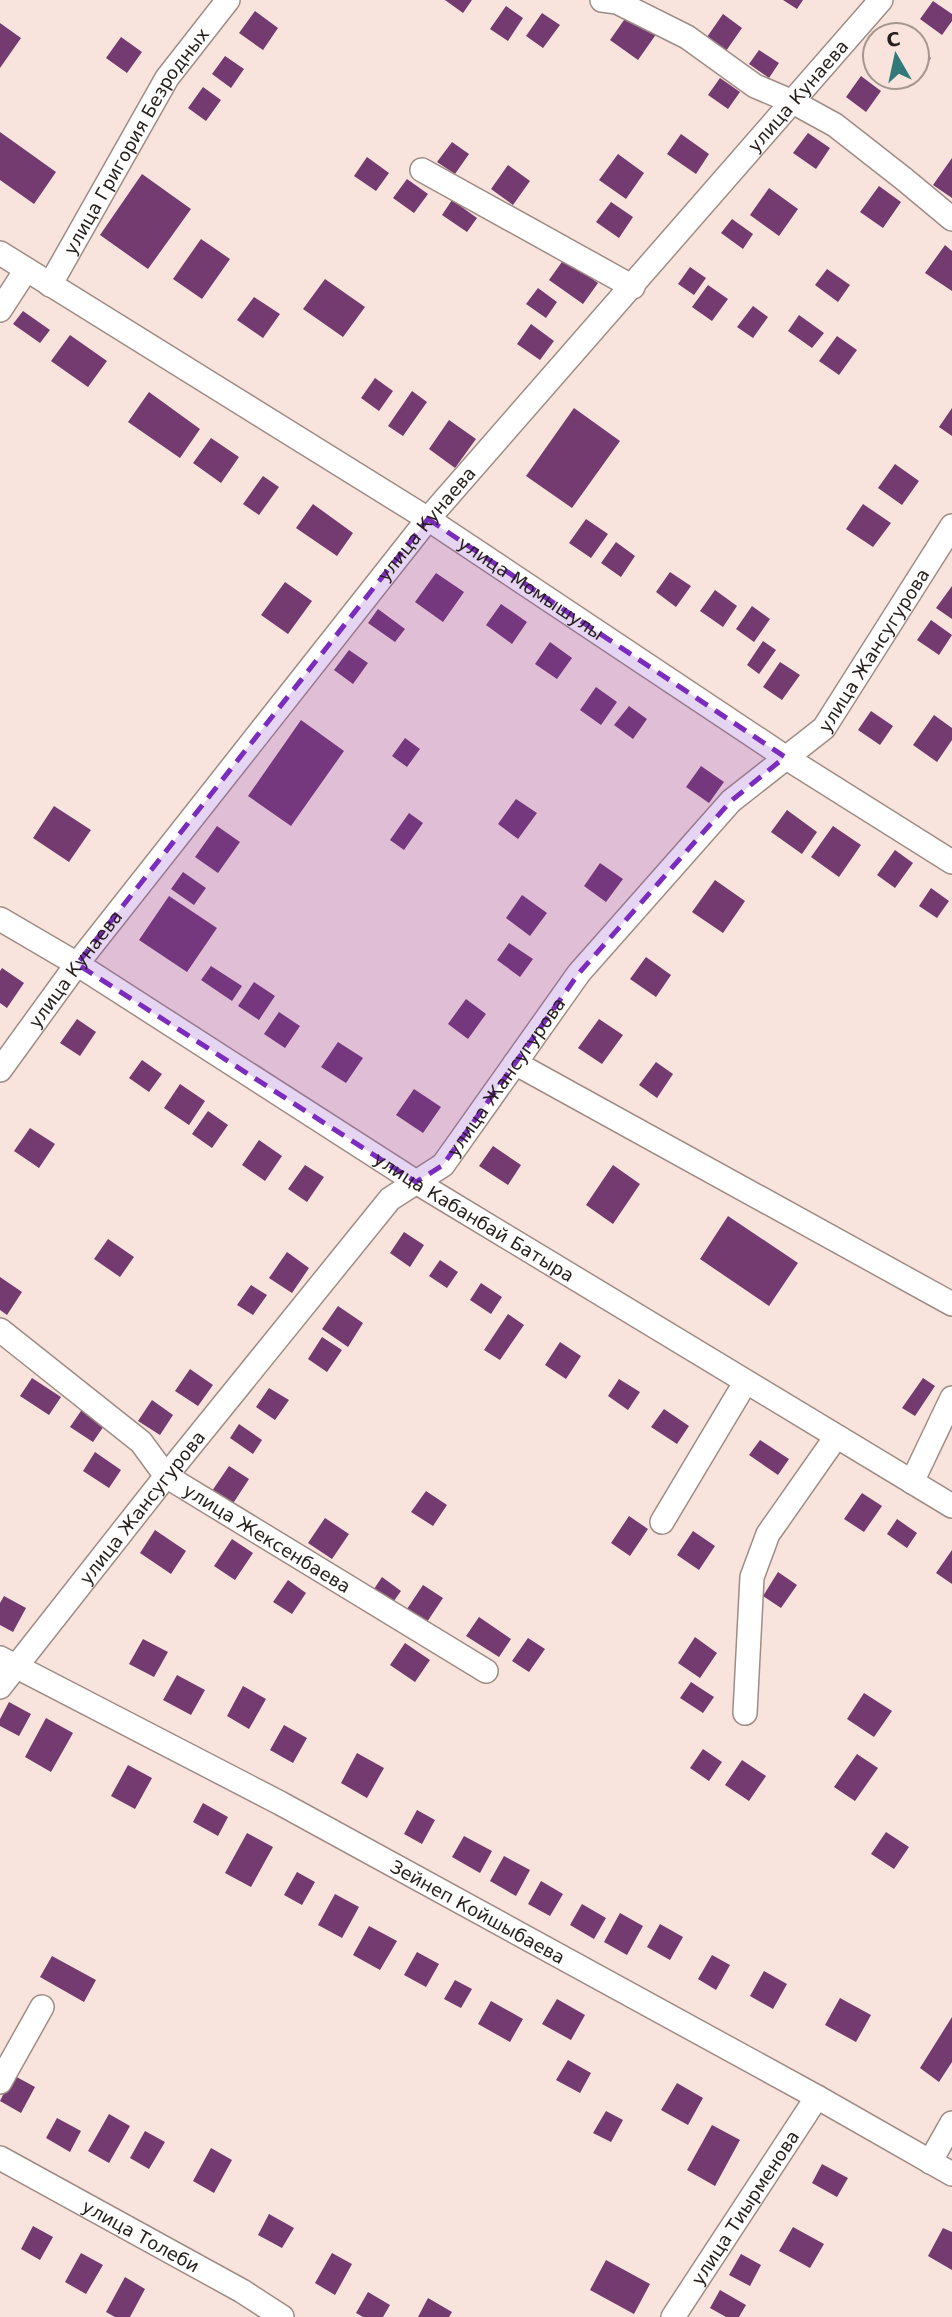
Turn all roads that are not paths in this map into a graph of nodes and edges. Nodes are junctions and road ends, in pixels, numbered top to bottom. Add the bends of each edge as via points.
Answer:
1 (228, 0) edge
2 (602, 0) edge
3 (881, 0) edge
4 (793, 102) junction
5 (422, 170) dead end
6 (952, 219) edge
7 (0, 253) edge
8 (26, 270) junction
9 (50, 285) junction
10 (633, 287) junction
11 (0, 310) edge
12 (428, 519) junction
13 (952, 526) edge
14 (786, 757) junction
15 (952, 862) edge
16 (0, 919) edge
17 (77, 964) junction
18 (515, 1063) junction
19 (0, 1070) edge
20 (416, 1182) junction
21 (952, 1304) edge
22 (0, 1331) edge
23 (745, 1383) junction
24 (952, 1398) edge
25 (836, 1437) junction
26 (166, 1476) junction
27 (912, 1482) junction
28 (952, 1506) edge
29 (662, 1522) dead end
30 (8, 1662) edge
31 (486, 1671) dead end
32 (0, 1687) edge
33 (745, 1713) dead end
34 (42, 2007) dead end
35 (0, 2082) edge
36 (817, 2097) junction
37 (952, 2123) edge
38 (0, 2158) edge
39 (930, 2162) junction
40 (952, 2174) edge
41 (282, 2317) edge
42 (673, 2317) edge

1 - 9 street, улица Григория Безродных via 167,78
2 - 4 street via 617,2 687,37 755,86
3 - 4 street, улица Кунаева
4 - 6 street via 835,125
4 - 10 street, улица Кунаева
5 - 10 street
7 - 8 street, улица Момышулы
8 - 9 street, улица Момышулы
8 - 11 street
9 - 12 street, улица Момышулы
10 - 12 street, улица Кунаева
12 - 14 street, улица Момышулы
12 - 17 street, улица Кунаева
13 - 14 street, улица Жансугурова via 824,728
14 - 15 street, улица Момышулы
14 - 18 street, улица Жансугурова via 722,811 579,973
16 - 17 street, улица Кабанбай Батыра
17 - 19 street, улица Кунаева
17 - 20 street, улица Кабанбай Батыра
18 - 20 street, улица Жансугурова via 443,1165
18 - 21 street
20 - 23 street, улица Кабанбай Батыра
20 - 26 street, улица Жансугурова via 390,1199
22 - 26 street, улица Жексенбаева via 141,1442
23 - 25 street, улица Кабанбай Батыра
23 - 29 street
24 - 27 street
25 - 27 street, улица Кабанбай Батыра
25 - 33 street via 768,1534 752,1577
26 - 30 street, улица Жансугурова
26 - 31 street, улица Жексенбаева
27 - 28 street, улица Кабанбай Батыра
30 - 32 street, улица Жансугурова
30 - 36 street, Зейнеп Койшыбаева via 280,1803
34 - 35 street
36 - 39 street, Зейнеп Койшыбаева
36 - 42 street, улица Тиырменова
37 - 39 street
38 - 41 street, улица Толеби
39 - 40 street, Зейнеп Койшыбаева

